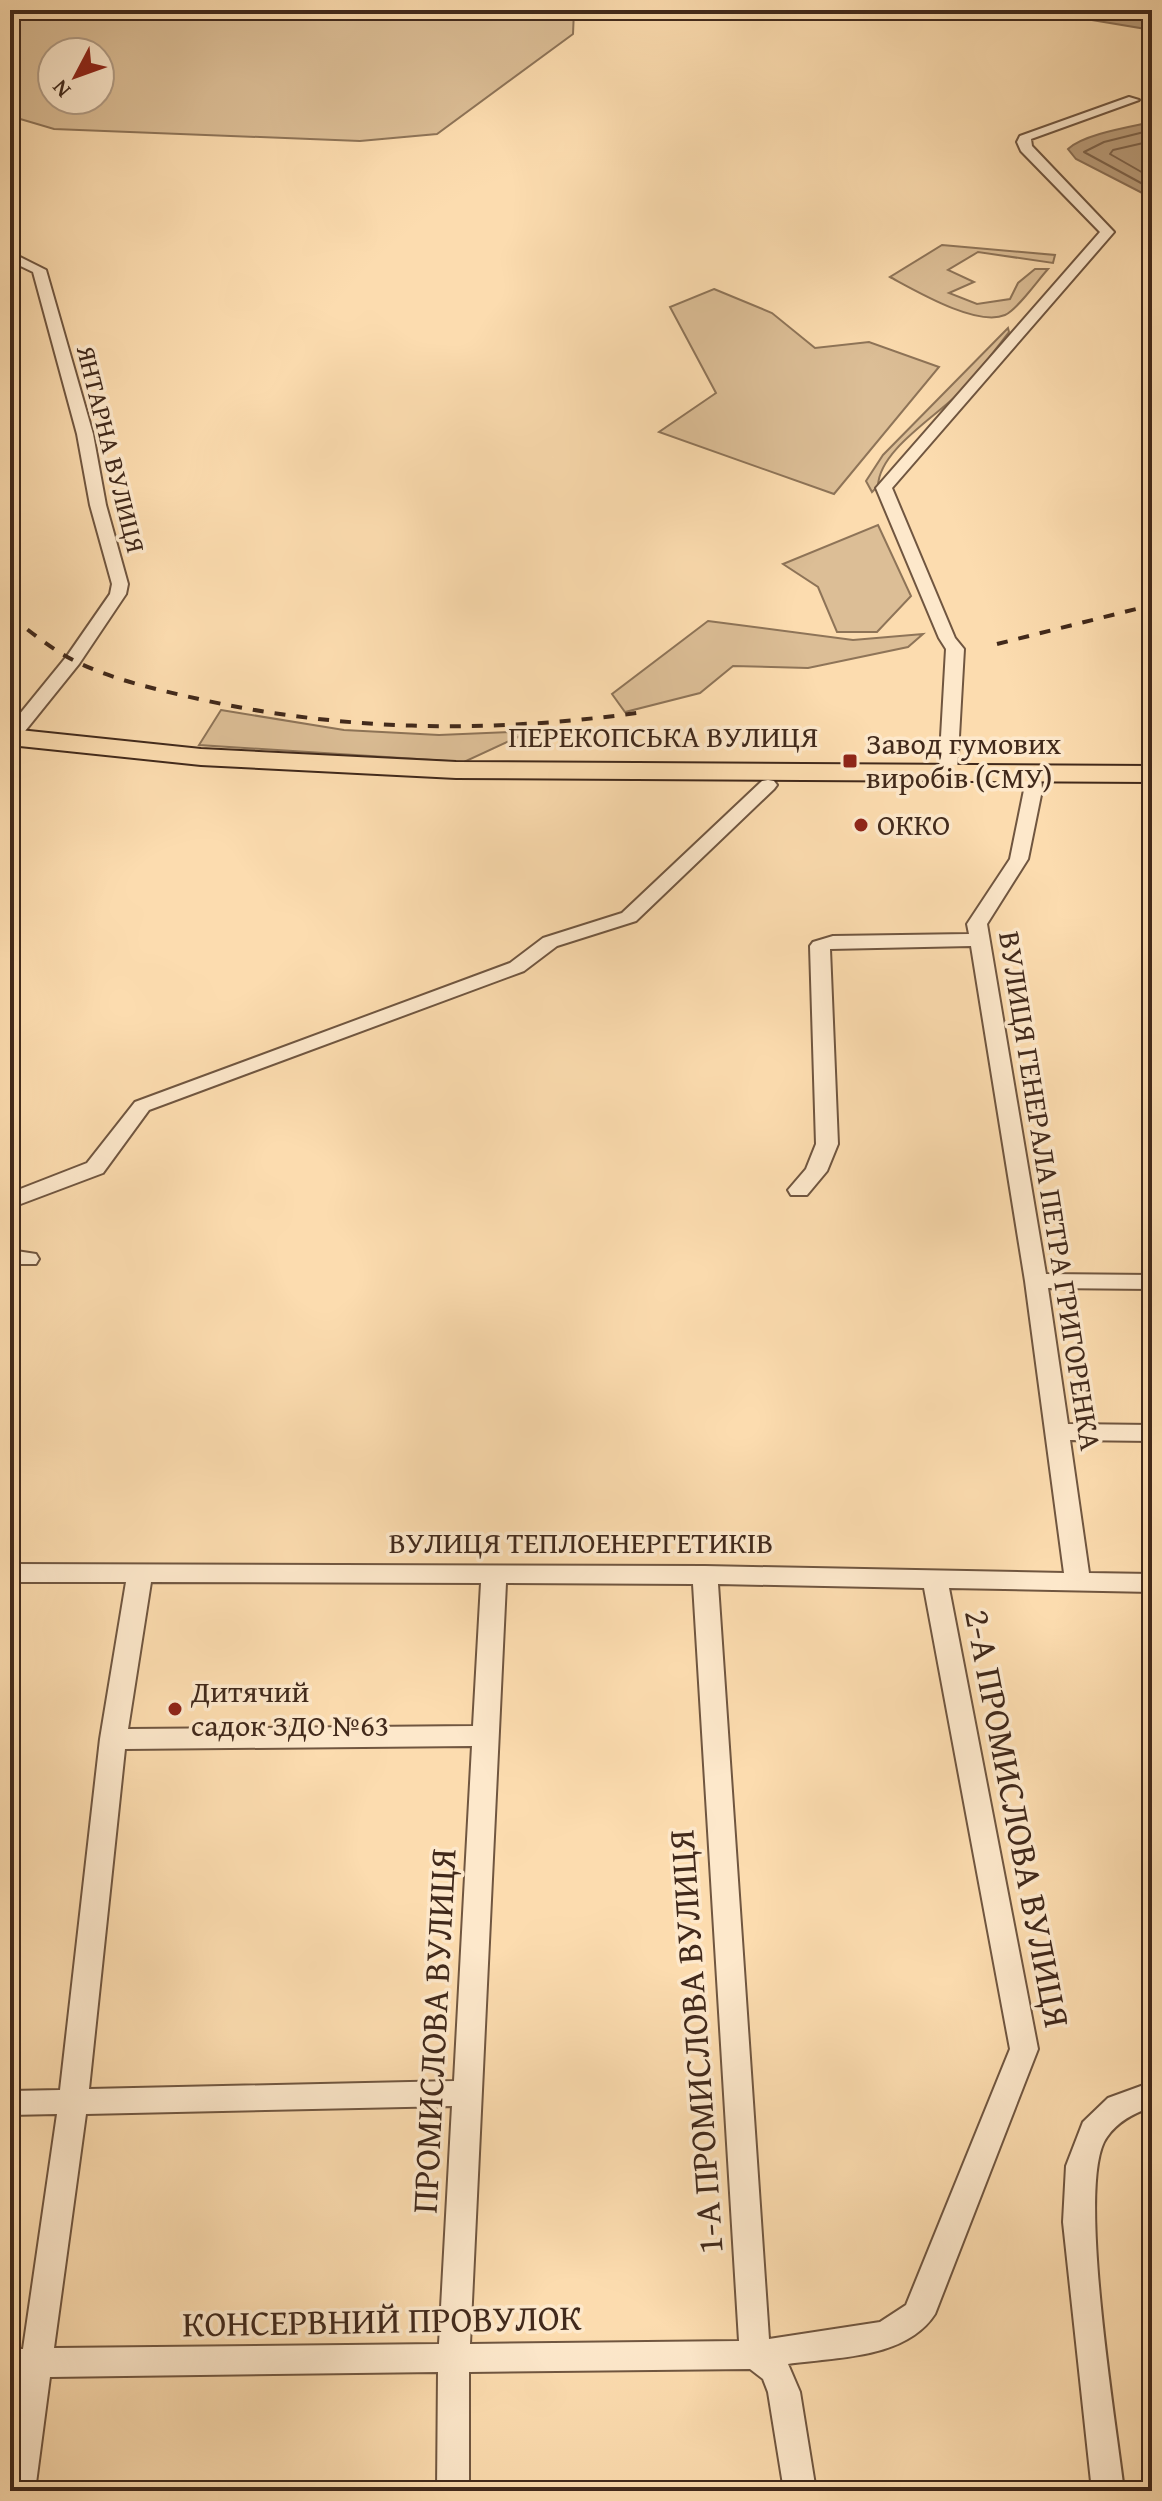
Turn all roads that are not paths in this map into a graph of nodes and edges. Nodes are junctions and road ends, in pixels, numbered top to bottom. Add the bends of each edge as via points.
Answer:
1 (1133, 100) dead end
2 (10, 256) edge
3 (11, 737) edge
4 (948, 772) junction
5 (1032, 773) junction
6 (1152, 774) edge
7 (768, 785) dead end
8 (979, 940) junction
9 (799, 1190) dead end
10 (10, 1201) edge
11 (1036, 1281) junction
12 (1152, 1282) edge
13 (1056, 1432) junction
14 (1152, 1433) edge
15 (10, 1573) edge
16 (140, 1573) junction
17 (494, 1574) junction
18 (705, 1575) junction
19 (934, 1577) junction
20 (1078, 1581) junction
21 (1152, 1583) edge
22 (487, 1736) junction
23 (113, 1739) junction
24 (468, 2093) junction
25 (1152, 2094) edge
26 (73, 2102) junction
27 (10, 2103) edge
28 (755, 2355) junction
29 (454, 2357) junction
30 (24, 2362) edge
31 (19, 2491) edge
32 (453, 2491) edge
33 (800, 2491) edge
34 (1108, 2491) edge

1 - 4 street via 1026,136 1026,148 1107,232 884,488 955,649
2 - 3 street, ЯНТАРНА ВУЛИЦЯ via 39,270 120,584 73,660
3 - 4 main road, ПЕРЕКОПСЬКА ВУЛИЦЯ via 174,755 472,771
4 - 5 main road, ПЕРЕКОПСЬКА ВУЛИЦЯ
5 - 6 main road, ПЕРЕКОПСЬКА ВУЛИЦЯ
5 - 8 street, ВУЛИЦЯ ГЕНЕРАЛА ПЕТРА ГРИГОРЕНКА via 1019,859 979,919
7 - 10 street via 629,917 550,942 517,967 142,1106 95,1168
8 - 9 street via 820,946 827,1144 816,1171
8 - 11 street, ВУЛИЦЯ ГЕНЕРАЛА ПЕТРА ГРИГОРЕНКА
11 - 12 street
11 - 13 street, ВУЛИЦЯ ГЕНЕРАЛА ПЕТРА ГРИГОРЕНКА
13 - 14 street
13 - 20 street, ВУЛИЦЯ ГЕНЕРАЛА ПЕТРА ГРИГОРЕНКА
15 - 16 street, ВУЛИЦЯ ТЕПЛОЕНЕРГЕТИКІВ
16 - 17 street, ВУЛИЦЯ ТЕПЛОЕНЕРГЕТИКІВ
16 - 23 street
17 - 18 street, ВУЛИЦЯ ТЕПЛОЕНЕРГЕТИКІВ
17 - 22 street, ПРОМИСЛОВА ВУЛИЦЯ
18 - 19 street, ВУЛИЦЯ ТЕПЛОЕНЕРГЕТИКІВ
18 - 28 street, 1-А ПРОМИСЛОВА ВУЛИЦЯ
19 - 20 street, ВУЛИЦЯ ТЕПЛОЕНЕРГЕТИКІВ
19 - 28 street, 2-А ПРОМИСЛОВА ВУЛИЦЯ via 1024,2049 917,2315 882,2336
20 - 21 street, ВУЛИЦЯ ТЕПЛОЕНЕРГЕТИКІВ
22 - 23 street
22 - 24 street, ПРОМИСЛОВА ВУЛИЦЯ
23 - 26 street
24 - 26 street
24 - 29 street, ПРОМИСЛОВА ВУЛИЦЯ
25 - 34 street via 1118,2107 1093,2131 1081,2166 1078,2222
26 - 27 street
26 - 30 street
28 - 29 street, КОНСЕРВНИЙ ПРОВУЛОК
28 - 33 street via 775,2370 784,2392
29 - 30 street, КОНСЕРВНИЙ ПРОВУЛОК
29 - 32 street, ПРОМИСЛОВА ВУЛИЦЯ
30 - 31 street

